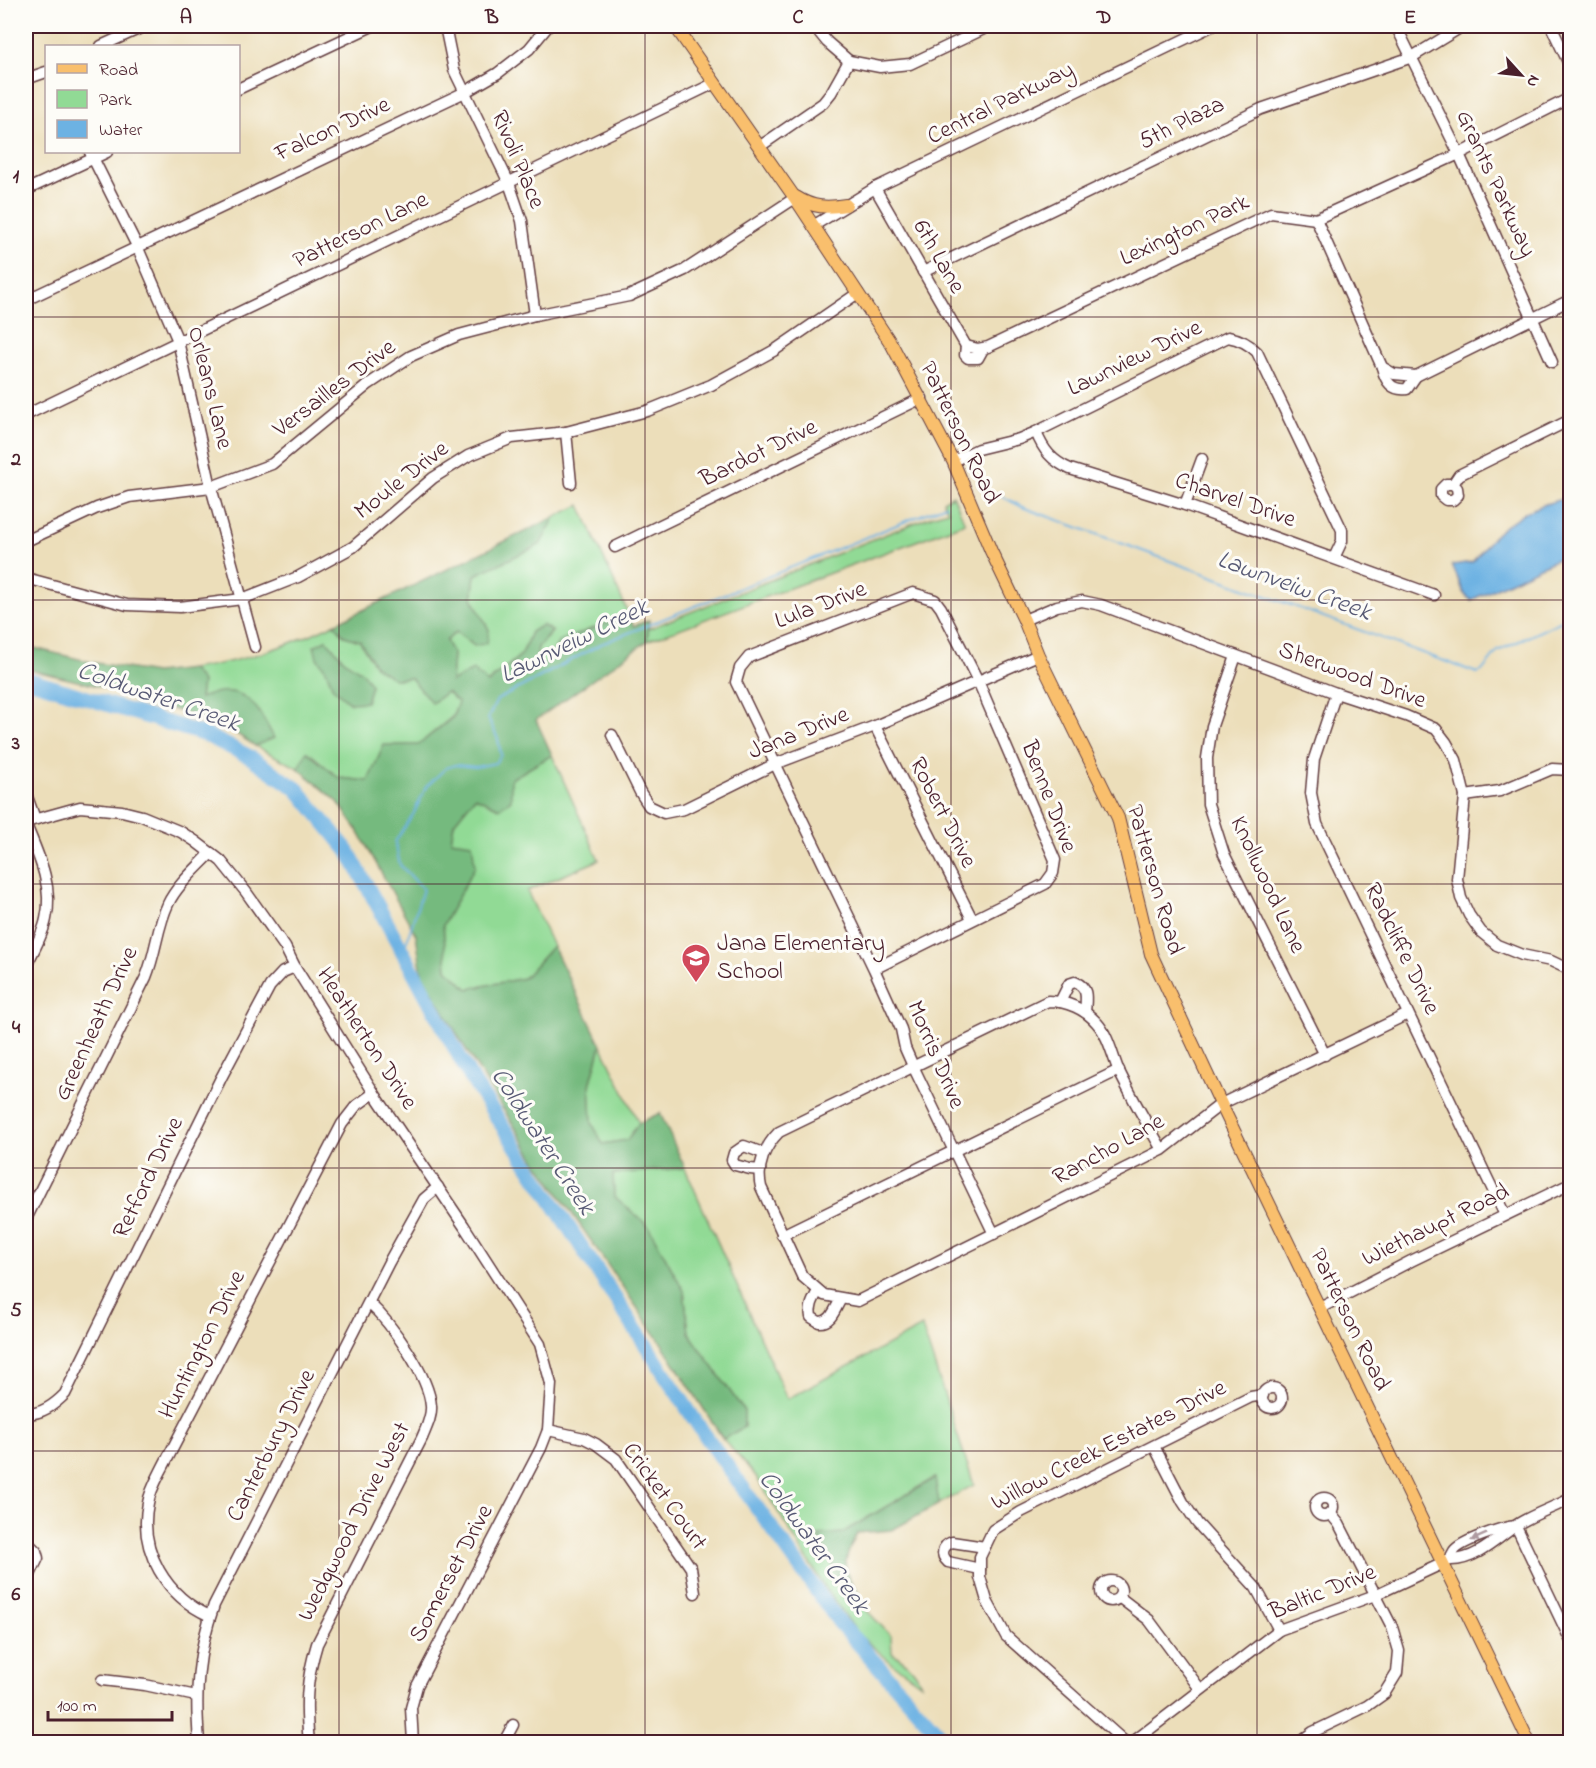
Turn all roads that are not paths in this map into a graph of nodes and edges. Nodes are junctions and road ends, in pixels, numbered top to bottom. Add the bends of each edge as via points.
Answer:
1 (145, 26) edge
2 (372, 26) edge
3 (445, 26) edge
4 (548, 26) edge
5 (675, 26) edge
6 (814, 26) edge
7 (990, 26) edge
8 (1212, 26) edge
9 (1396, 26) edge
10 (1463, 26) edge
11 (1551, 26) edge
12 (103, 45) edge
13 (1412, 57) junction
14 (849, 62) junction
15 (1570, 66) edge
16 (45, 72) edge
17 (26, 79) edge
18 (715, 83) junction
19 (240, 88) edge
20 (465, 92) junction
21 (1570, 98) edge
22 (759, 147) junction
23 (1459, 153) junction
24 (92, 155) edge
25 (509, 183) junction
26 (875, 188) junction
27 (26, 190) edge
28 (794, 197) junction
29 (846, 205) junction
30 (1316, 219) junction
31 (813, 226) junction
32 (137, 246) junction
33 (923, 272) junction
34 (858, 293) junction
35 (26, 300) edge
36 (1570, 300) edge
37 (535, 315) junction
38 (1532, 319) junction
39 (178, 342) junction
40 (966, 346) joint
41 (1552, 362) dead end
42 (1382, 367) junction
43 (1416, 376) junction
44 (922, 398) junction
45 (26, 415) edge
46 (1570, 420) edge
47 (566, 432) junction
48 (1036, 432) junction
49 (1202, 459) dead end
50 (953, 460) junction
51 (571, 483) dead end
52 (1452, 484) dead end
53 (212, 487) junction
54 (1185, 506) junction
55 (26, 541) edge
56 (615, 547) dead end
57 (1334, 558) junction
58 (26, 578) edge
59 (1434, 595) dead end
60 (242, 599) junction
61 (1024, 620) junction
62 (255, 647) dead end
63 (1038, 655) junction
64 (1236, 656) junction
65 (978, 681) junction
66 (1336, 693) junction
67 (875, 726) junction
68 (612, 735) dead end
69 (775, 764) junction
70 (1570, 770) edge
71 (26, 794) edge
72 (1465, 796) junction
73 (29, 822) edge
74 (211, 853) junction
75 (972, 919) junction
76 (26, 966) edge
77 (295, 966) junction
78 (874, 969) junction
79 (1570, 970) edge
80 (1060, 1002) junction
81 (1084, 1012) junction
82 (1408, 1014) junction
83 (1325, 1055) junction
84 (913, 1066) junction
85 (1119, 1070) junction
86 (374, 1093) junction
87 (1221, 1104) junction
88 (954, 1150) junction
89 (1162, 1150) junction
90 (764, 1153) junction
91 (760, 1170) junction
92 (1570, 1184) edge
93 (438, 1187) junction
94 (1505, 1215) junction
95 (26, 1219) edge
96 (994, 1234) junction
97 (782, 1235) junction
98 (821, 1293) junction
99 (841, 1299) junction
100 (369, 1303) junction
101 (1320, 1308) junction
102 (1263, 1395) dead end
103 (26, 1414) edge
104 (548, 1430) junction
105 (1154, 1446) junction
106 (1570, 1499) edge
107 (1330, 1513) dead end
108 (1516, 1526) junction
109 (26, 1541) edge
110 (985, 1547) junction
111 (1446, 1561) junction
112 (980, 1569) junction
113 (26, 1583) edge
114 (695, 1593) dead end
115 (1375, 1595) junction
116 (1119, 1597) dead end
117 (210, 1616) junction
118 (1280, 1630) junction
119 (1570, 1640) edge
120 (102, 1680) dead end
121 (1200, 1689) junction
122 (196, 1696) junction
123 (513, 1725) dead end
124 (199, 1743) edge
125 (309, 1743) edge
126 (413, 1743) edge
127 (504, 1743) edge
128 (1125, 1743) edge
129 (1133, 1743) edge
130 (1300, 1743) edge
131 (1529, 1743) edge

1 - 12 street
2 - 19 street
3 - 20 street, Rivoli Place via 454,70
4 - 20 street, Falcon Drive via 529,50
5 - 18 main road, Patterson Road
6 - 14 street
7 - 14 street via 909,64 880,67
8 - 26 street, Central Parkway
9 - 13 street, Grants Parkway
10 - 13 street, 5th Plaza
11 - 15 street
13 - 23 street, Grants Parkway
13 - 33 street, 5th Plaza via 1261,109
14 - 22 street via 823,103
16 - 17 street
18 - 22 main road, Patterson Road
18 - 25 street, Patterson Lane
20 - 25 street, Rivoli Place
20 - 32 street, Falcon Drive
21 - 23 street
22 - 28 main road, Patterson Road
23 - 30 street
23 - 38 street, Grants Parkway
24 - 27 street
24 - 32 street, Orleans Lane
25 - 37 street, Rivoli Place via 522,221
25 - 39 street, Patterson Lane
26 - 29 street, Central Parkway
26 - 33 street, 6th Lane
28 - 29 main road via 820,207
28 - 31 main road, Patterson Road
28 - 37 street, Versailles Drive via 685,270 629,296
29 - 31 street, Central Parkway
30 - 40 street, Lexington Park via 1271,213 983,349
30 - 42 street
31 - 34 main road, Patterson Road
32 - 35 street, Falcon Drive
32 - 39 street, Orleans Lane
33 - 40 street, 6th Lane
34 - 44 main road, Patterson Road
34 - 47 street, Moule Drive via 775,350 711,385 647,411
36 - 38 street
37 - 53 street, Versailles Drive via 459,336 411,356 369,384 272,464
38 - 41 street, Grants Parkway
38 - 43 street
39 - 45 street, Patterson Lane
39 - 53 street, Orleans Lane
42 - 43 street via 1394,374
42 - 43 street via 1386,381 1395,388 1407,389
44 - 50 main road, Patterson Road
44 - 56 street, Bardot Drive
46 - 52 street via 1459,475
47 - 51 street
47 - 60 street, Moule Drive via 512,438 468,456 433,478 353,547 298,577
48 - 50 street, Lawnview Drive
48 - 54 street, Charvel Drive via 1041,446 1058,464
48 - 57 street, Lawnview Drive via 1228,337 1243,341 1257,352 1342,530 1342,541
49 - 54 street
50 - 61 main road, Patterson Road
53 - 55 street, Versailles Drive via 129,497
53 - 60 street, Orleans Lane
54 - 57 street, Charvel Drive
57 - 59 street, Charvel Drive
58 - 60 street, Moule Drive via 127,605 180,607
60 - 62 street, Orleans Lane
61 - 63 main road, Patterson Road
61 - 64 street, Sherwood Drive via 1057,606 1082,601
63 - 65 street, Jana Drive
63 - 87 main road, Patterson Road via 1118,818 1150,954
64 - 66 street, Sherwood Drive
64 - 83 street, Knollwood Lane via 1212,726 1207,758 1208,804 1224,854
65 - 67 street, Jana Drive
65 - 69 street, Lula Drive via 936,600 913,592 749,657 736,682
65 - 75 street, Benne Drive via 1055,860 1053,873 1045,884
66 - 72 street, Sherwood Drive via 1436,729 1455,760
66 - 82 street, Radcliffe Drive via 1314,759 1311,793 1317,824
67 - 69 street, Jana Drive
67 - 75 street, Robert Drive
68 - 69 street, Jana Drive via 649,806 664,813 684,809
69 - 78 street, Morris Drive
70 - 72 street via 1552,768 1500,791
71 - 73 street
72 - 79 street, Sherwood Drive via 1457,879 1469,915 1480,932 1497,945
73 - 74 street, Heatherton Drive via 80,807 122,811 162,823
73 - 76 street via 47,883 48,907 46,921
74 - 77 street, Heatherton Drive via 246,892
74 - 95 street, Greenheath Drive via 169,901 153,962
75 - 78 street, Benne Drive
77 - 86 street, Heatherton Drive
77 - 103 street, Retford Drive via 270,986 65,1394 44,1410
78 - 84 street, Morris Drive
80 - 81 street
80 - 81 street via 1069,984 1083,985
80 - 84 street via 1048,1001
81 - 85 street via 1098,1024
82 - 83 street, Rancho Lane
82 - 94 street, Radcliffe Drive
83 - 87 street, Rancho Lane
84 - 88 street, Morris Drive
84 - 90 street via 779,1131
85 - 88 street
85 - 89 street
86 - 93 street, Heatherton Drive
86 - 117 street, Huntington Drive via 356,1106 342,1124 148,1500 147,1528 154,1563 179,1596
87 - 89 street, Rancho Lane
87 - 101 main road, Patterson Road
88 - 96 street, Morris Drive
88 - 97 street
89 - 96 street, Rancho Lane
90 - 91 street
90 - 91 street via 744,1146 734,1153 732,1160 735,1165
91 - 97 street via 760,1187
92 - 94 street, Wiethaupt Road
93 - 100 street, Canterbury Drive via 424,1199
93 - 104 street, Heatherton Drive via 540,1344 551,1384
94 - 101 street, Wiethaupt Road
96 - 99 street, Rancho Lane via 858,1301
97 - 98 street via 802,1276
98 - 99 street, Rancho Lane
98 - 99 street via 810,1312 819,1322 831,1317
100 - 117 street, Canterbury Drive
100 - 125 street, Wedgwood Drive West via 392,1328 417,1366 432,1409 422,1438 317,1644 306,1693
101 - 111 main road, Patterson Road
102 - 105 street, Willow Creek Estates Drive via 1251,1397
104 - 114 street, Cricket Court via 584,1438 616,1459 691,1568
104 - 126 street, Somerset Drive via 417,1686 411,1708
105 - 110 street, Willow Creek Estates Drive via 1021,1512 993,1530
105 - 118 street via 1183,1502 1256,1588
106 - 108 street, Baltic Drive
107 - 115 street
108 - 111 street, Baltic Drive via 1478,1537 1454,1550
108 - 119 street
109 - 113 street via 38,1558
110 - 112 street, Willow Creek Estates Drive
110 - 112 street, Willow Creek Estates Drive via 951,1542 943,1551 948,1562
111 - 115 street, Baltic Drive
111 - 131 main road, Patterson Road
112 - 128 street, Willow Creek Estates Drive via 987,1601 1006,1636
115 - 118 street, Baltic Drive
115 - 130 street via 1392,1627 1399,1651 1397,1673 1384,1694 1366,1707 1313,1732
116 - 121 street via 1149,1620
117 - 122 street, Canterbury Drive
118 - 121 street, Baltic Drive
120 - 122 street
121 - 129 street, Baltic Drive
122 - 124 street, Canterbury Drive
123 - 127 street

